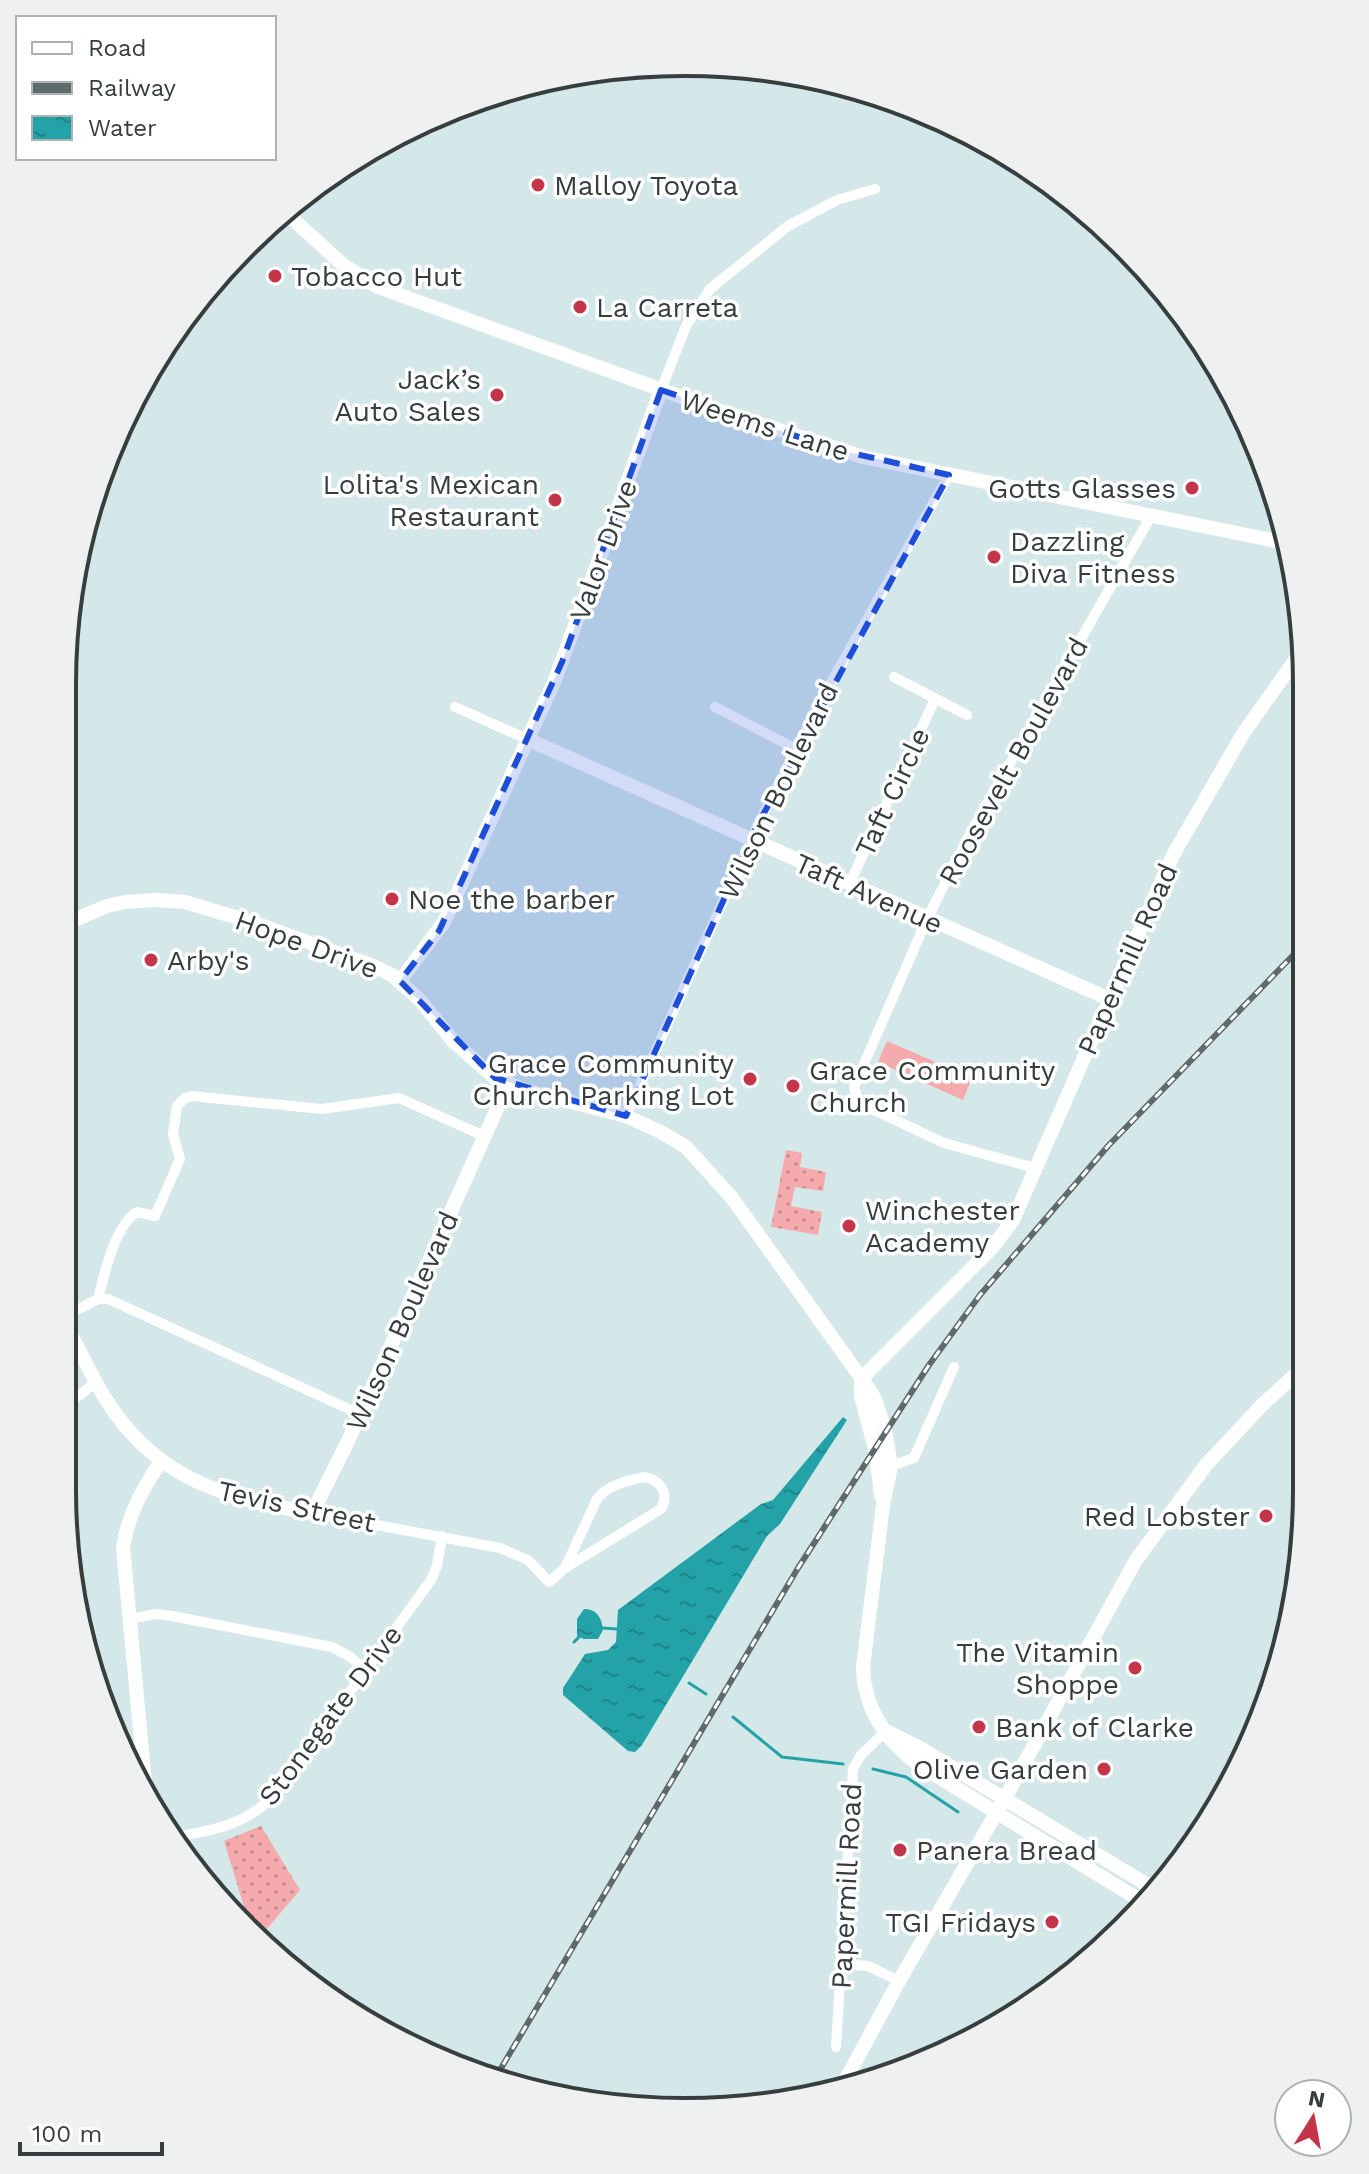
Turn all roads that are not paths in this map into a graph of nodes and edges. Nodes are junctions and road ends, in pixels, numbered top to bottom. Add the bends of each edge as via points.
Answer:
1 (875, 189) dead end
2 (293, 219) edge
3 (661, 390) junction
4 (949, 475) junction
5 (1151, 516) junction
6 (1275, 541) edge
7 (1292, 663) edge
8 (894, 677) dead end
9 (935, 699) junction
10 (455, 707) dead end
11 (715, 707) dead end
12 (967, 715) dead end
13 (527, 739) junction
14 (796, 749) junction
15 (750, 840) junction
16 (849, 885) junction
17 (76, 919) edge
18 (927, 919) junction
19 (400, 981) junction
20 (1109, 999) junction
21 (508, 1084) junction
22 (626, 1116) junction
23 (486, 1137) junction
24 (1035, 1168) junction
25 (98, 1299) junction
26 (76, 1312) edge
27 (76, 1344) edge
28 (954, 1367) dead end
29 (1293, 1377) edge
30 (861, 1379) junction
31 (96, 1382) junction
32 (76, 1398) edge
33 (360, 1414) junction
34 (161, 1461) junction
35 (891, 1466) junction
36 (883, 1505) junction
37 (312, 1513) junction
38 (442, 1536) junction
39 (565, 1568) junction
40 (128, 1619) junction
41 (367, 1671) junction
42 (886, 1731) junction
43 (143, 1767) edge
44 (1005, 1799) junction
45 (996, 1813) junction
46 (184, 1835) edge
47 (1147, 1885) edge
48 (1136, 1898) edge
49 (841, 1964) junction
50 (899, 1981) junction
51 (836, 2047) dead end
52 (848, 2075) edge

1 - 3 street, Valor Drive via 837,200 788,226 710,289 686,326
2 - 3 street, Weems Lane via 343,265 378,287
3 - 4 street, Weems Lane via 863,457
3 - 13 street, Valor Drive via 562,662
4 - 5 street, Weems Lane
4 - 14 street, Wilson Boulevard
5 - 6 street, Weems Lane
5 - 18 street, Roosevelt Boulevard via 983,808
7 - 20 street, Papermill Road via 1189,825
8 - 9 street, Taft Circle
9 - 12 street, Taft Circle
9 - 16 street, Taft Circle
10 - 13 street, Taft Avenue
11 - 14 street
13 - 15 street, Taft Avenue
13 - 19 street, Valor Drive via 444,922
14 - 15 street, Wilson Boulevard
15 - 16 street, Taft Avenue
15 - 22 street, Wilson Boulevard
16 - 18 street, Taft Avenue
17 - 19 street, Hope Drive via 125,902 185,902 371,965
18 - 20 street, Taft Avenue
18 - 24 street, Roosevelt Boulevard via 855,1082 855,1098 863,1107 944,1143
19 - 21 street, Hope Drive via 454,1042
20 - 24 street, Papermill Road
21 - 22 street, Hope Drive
21 - 23 street, Wilson Boulevard
22 - 30 street, Hope Drive via 686,1147 704,1165
23 - 25 street via 399,1098 322,1109 185,1098 177,1106 173,1134 180,1159 155,1216 137,1212 126,1220
23 - 33 street, Wilson Boulevard
24 - 30 street, Papermill Road via 1004,1234
25 - 26 street
25 - 33 street via 121,1304
27 - 31 street, Tevis Street
28 - 35 street via 916,1454
29 - 44 street via 1226,1443 1161,1522 1121,1584
30 - 35 street via 875,1399
30 - 36 street
31 - 32 street
31 - 34 street, Tevis Street via 130,1433
33 - 37 street, Wilson Boulevard
34 - 37 street, Tevis Street via 218,1492
34 - 40 street via 136,1498 125,1531
35 - 36 street
36 - 42 street via 863,1667 871,1710
37 - 38 street, Tevis Street
38 - 39 street, Tevis Street via 519,1554 549,1582
38 - 41 street, Stonegate Drive via 431,1580
39 - 39 street via 657,1513 665,1496 660,1485 643,1477 603,1492
40 - 41 street via 172,1616 332,1647
40 - 43 street
41 - 46 street, Stonegate Drive via 264,1806 230,1826
42 - 44 street
42 - 45 street via 908,1757
42 - 49 street, Papermill Road via 853,1769
44 - 45 street
44 - 47 street
45 - 48 street
45 - 50 street
49 - 50 street via 868,1966
49 - 51 street, Papermill Road
50 - 52 street

